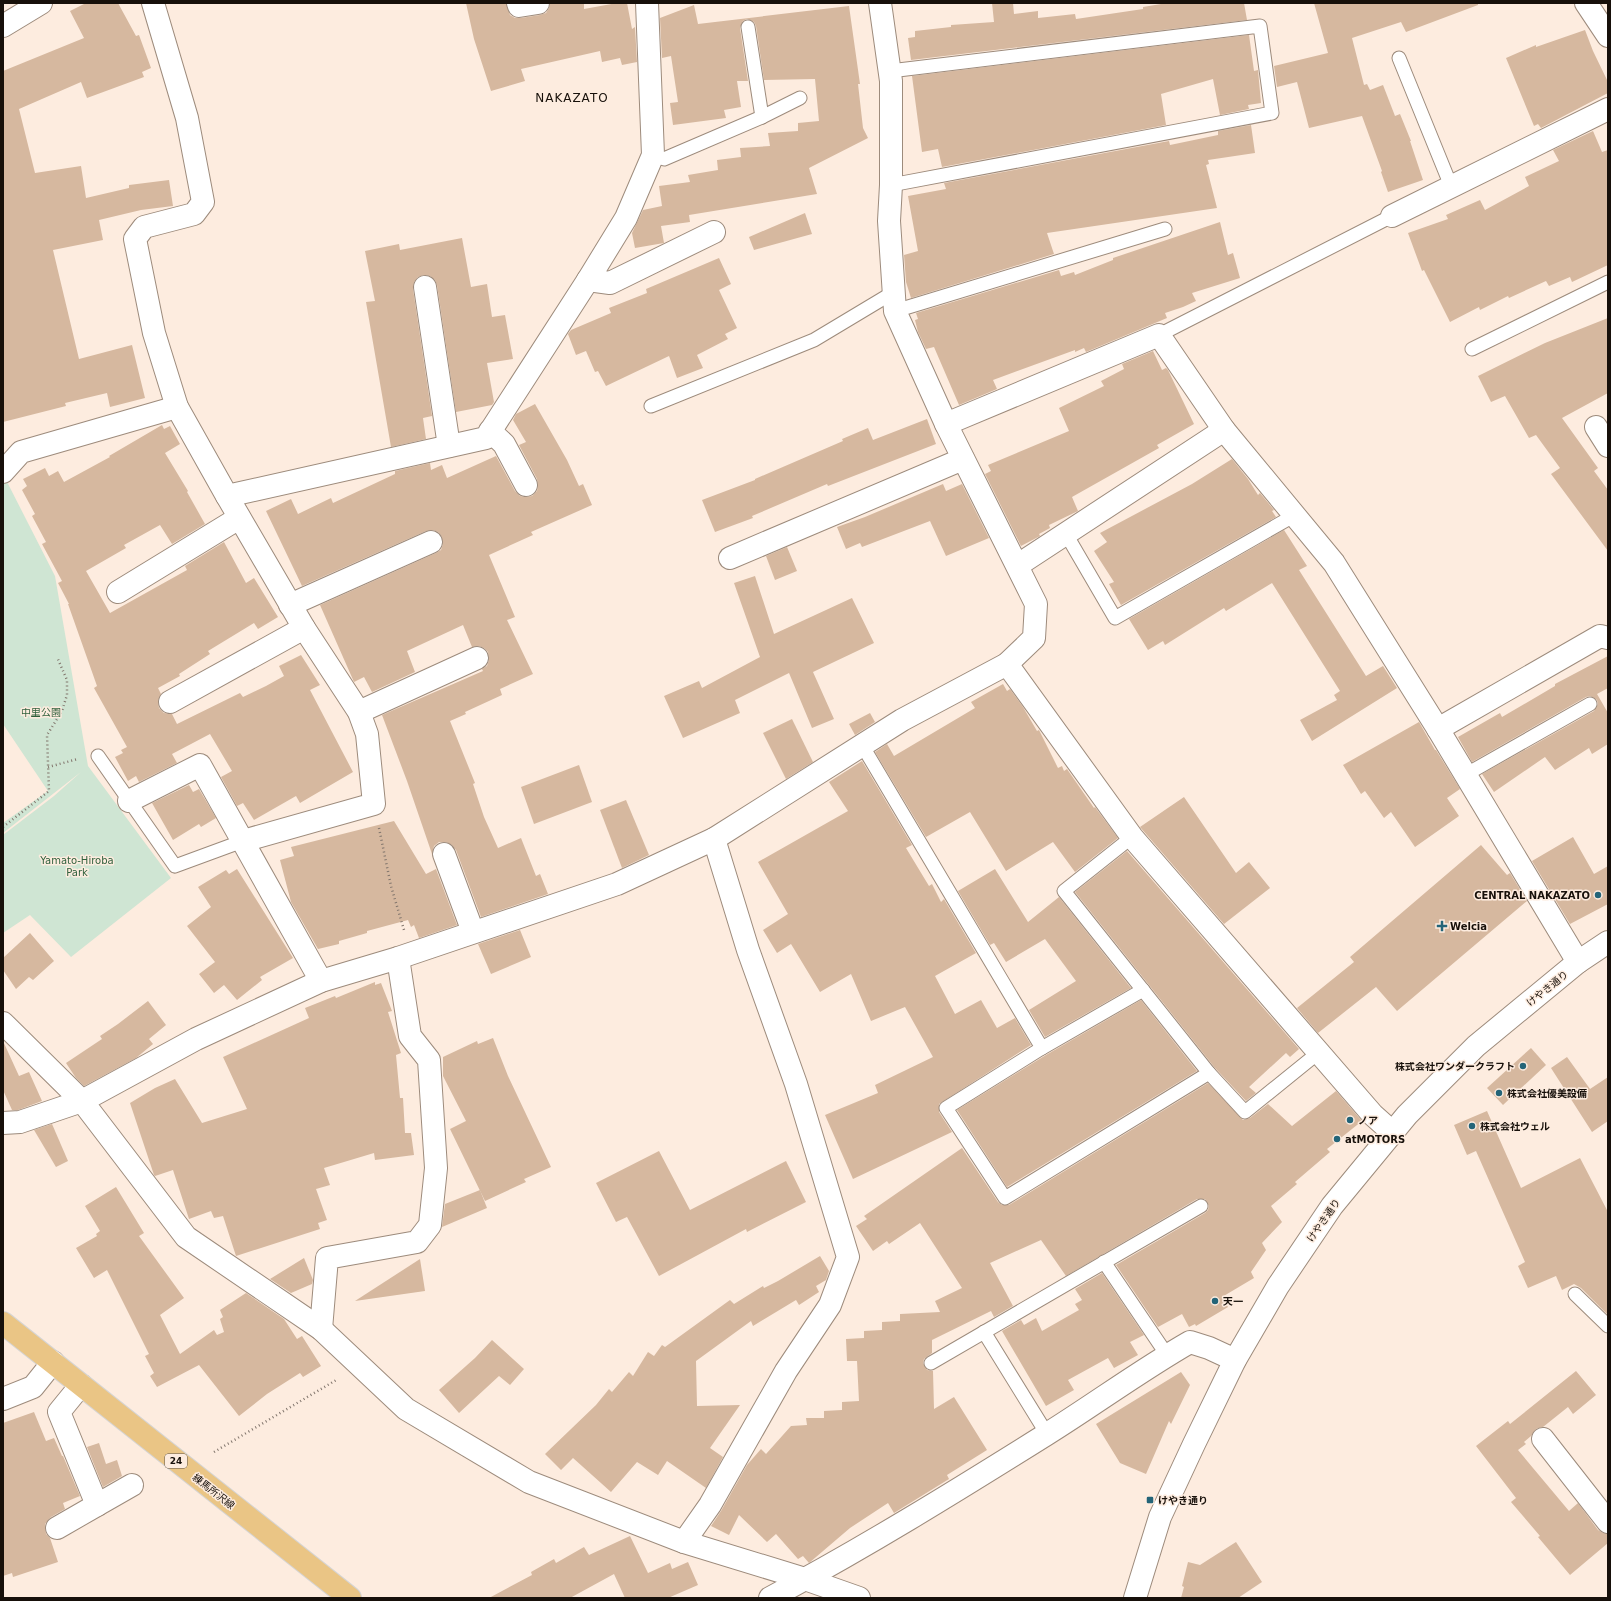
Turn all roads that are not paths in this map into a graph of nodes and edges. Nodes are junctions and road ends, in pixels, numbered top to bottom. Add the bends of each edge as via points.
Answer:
1 (41, 3) edge
2 (153, 3) edge
3 (518, 3) edge
4 (538, 3) edge
5 (647, 3) edge
6 (880, 3) edge
7 (1586, 3) edge
8 (3, 26) edge
9 (748, 27) dead end
10 (1608, 36) edge
11 (1399, 58) dead end
12 (890, 71) junction
13 (800, 98) dead end
14 (1608, 109) edge
15 (762, 117) junction
16 (653, 155) junction
17 (891, 185) junction
18 (1451, 186) junction
19 (1392, 216) joint
20 (1165, 229) dead end
21 (714, 232) dead end
22 (588, 280) junction
23 (1608, 282) edge
24 (424, 287) dead end
25 (894, 301) junction
26 (1159, 335) junction
27 (1472, 349) dead end
28 (651, 406) dead end
29 (177, 407) junction
30 (946, 424) junction
31 (1596, 427) dead end
32 (1224, 430) junction
33 (490, 431) junction
34 (449, 446) junction
35 (1608, 446) edge
36 (963, 458) junction
37 (3, 472) edge
38 (526, 485) dead end
39 (227, 496) junction
40 (1295, 515) junction
41 (240, 518) junction
42 (1066, 534) junction
43 (431, 542) dead end
44 (730, 558) dead end
45 (1018, 565) junction
46 (118, 592) dead end
47 (290, 605) junction
48 (304, 628) junction
49 (1608, 638) edge
50 (477, 658) dead end
51 (1007, 664) junction
52 (170, 702) dead end
53 (1590, 704) dead end
54 (359, 712) junction
55 (1438, 729) junction
56 (862, 745) junction
57 (98, 756) road end
58 (1465, 775) junction
59 (129, 801) junction
60 (1132, 837) junction
61 (714, 839) junction
62 (243, 841) junction
63 (444, 854) dead end
64 (472, 932) junction
65 (1608, 942) edge
66 (404, 956) junction
67 (1578, 962) junction
68 (320, 981) junction
69 (1143, 990) junction
70 (3, 1023) edge
71 (1042, 1048) junction
72 (1318, 1053) junction
73 (1209, 1073) junction
74 (82, 1101) junction
75 (3, 1124) edge
76 (1392, 1132) junction
77 (1201, 1206) dead end
78 (1104, 1262) junction
79 (1575, 1294) dead end
80 (3, 1323) edge
81 (1608, 1326) edge
82 (320, 1329) junction
83 (984, 1332) junction
84 (1167, 1355) junction
85 (1235, 1360) junction
86 (53, 1362) junction
87 (931, 1363) dead end
88 (81, 1385) junction
89 (3, 1399) edge
90 (1047, 1434) junction
91 (1543, 1439) dead end
92 (132, 1485) dead end
93 (97, 1505) junction
94 (1608, 1522) edge
95 (57, 1528) dead end
96 (684, 1542) junction
97 (805, 1580) junction
98 (350, 1598) edge
99 (770, 1598) edge
100 (859, 1598) edge
101 (1135, 1598) edge

1 - 8 street
2 - 29 street via 188,118 204,202 194,214 144,226 135,239 154,333
3 - 4 street via 519,6
5 - 16 street
6 - 12 street
7 - 10 street
9 - 15 lane
11 - 18 lane
12 - 17 street
12 - 17 lane via 1260,26 1272,113
13 - 15 lane
14 - 18 street
15 - 16 lane via 664,159
16 - 22 street via 626,218
17 - 25 street via 889,221
18 - 19 street
19 - 26 lane
20 - 25 lane
21 - 22 street via 610,283
22 - 33 street
23 - 27 lane
24 - 34 street
25 - 28 lane via 814,340
25 - 30 street
26 - 30 street
26 - 32 street
29 - 37 street via 21,452
29 - 39 street
30 - 36 street
31 - 35 street
32 - 40 street
32 - 42 street
33 - 34 street via 486,438
33 - 38 street via 504,444
34 - 39 street
36 - 44 street
36 - 45 street
39 - 41 street
40 - 42 lane via 1115,618
40 - 55 street via 1334,562
41 - 46 street
41 - 47 street
42 - 45 street
43 - 47 street
45 - 51 street via 1036,604 1034,638
47 - 48 street
48 - 52 street
48 - 54 street
49 - 55 street via 1600,636
50 - 54 street
51 - 56 street via 902,720
51 - 60 street
53 - 58 lane
54 - 62 street via 367,734 374,804
55 - 58 street
56 - 61 street
56 - 71 lane
57 - 59 lane
58 - 67 street
59 - 62 lane via 175,866
59 - 62 street via 200,765
60 - 69 lane via 1064,891
60 - 72 street
61 - 64 street via 616,884
61 - 96 street via 748,950 796,1084 848,1257 830,1305 786,1371 710,1505
62 - 68 street
63 - 64 street
64 - 66 street
65 - 67 street, けやき通り
66 - 68 street
66 - 82 street via 410,1036 429,1060 436,1168 430,1225 416,1242 327,1258
67 - 76 street, けやき通り via 1476,1046
68 - 74 street via 196,1039
69 - 71 lane
69 - 73 lane
70 - 74 street
71 - 73 lane via 946,1108 1005,1198
72 - 73 lane via 1245,1112
72 - 76 street via 1373,1115
74 - 75 street via 20,1122
74 - 82 street via 186,1237
76 - 85 street, けやき通り via 1332,1206 1278,1286
77 - 78 lane
78 - 83 lane
78 - 84 lane
79 - 81 lane
80 - 86 main road, 練馬所沢線 / 24
82 - 96 street via 406,1410 529,1482
83 - 87 lane
83 - 90 lane
84 - 85 street via 1190,1342
84 - 90 street
85 - 101 street, けやき通り via 1160,1517
86 - 88 main road, 練馬所沢線 / 24
86 - 89 street via 33,1387
88 - 93 street via 60,1412
88 - 98 main road, 練馬所沢線 / 24
90 - 97 street
91 - 94 street
92 - 93 street
93 - 95 street
96 - 97 street
97 - 99 street
97 - 100 street

